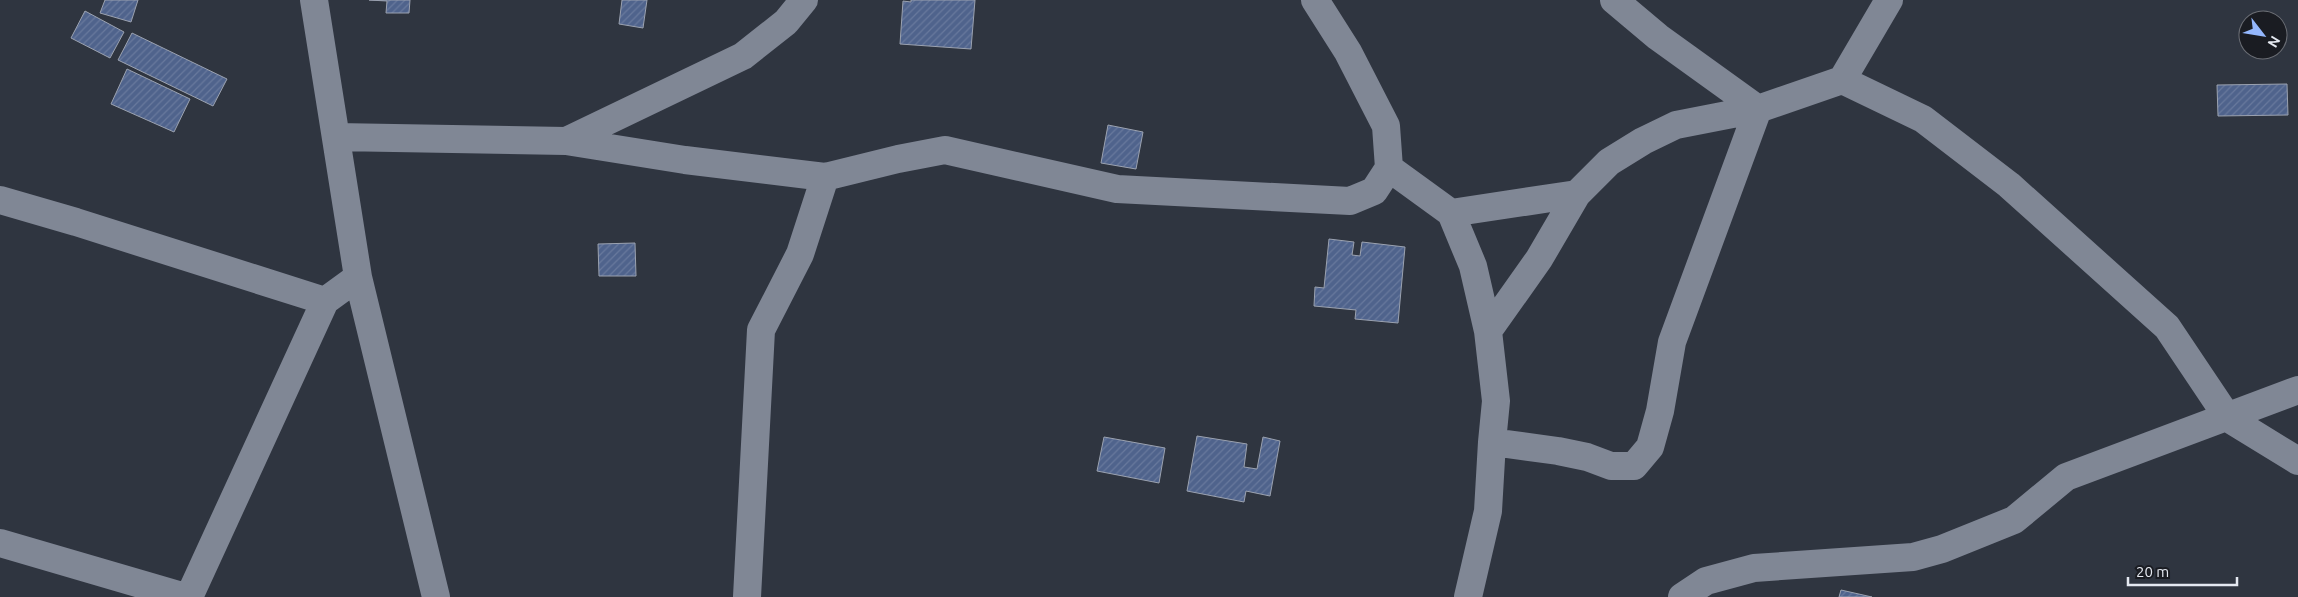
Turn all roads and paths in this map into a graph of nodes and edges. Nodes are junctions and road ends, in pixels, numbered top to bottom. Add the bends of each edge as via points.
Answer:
1 (314, 0) edge
2 (804, 0) edge
3 (1315, 0) edge
4 (1614, 0) edge
5 (1889, 0) edge
6 (1842, 80) junction
7 (1758, 109) junction
8 (336, 137) junction
9 (566, 141) junction
10 (1389, 168) junction
11 (825, 177) junction
12 (1576, 194) junction
13 (0, 200) edge
14 (1451, 213) junction
15 (358, 277) junction
16 (325, 301) junction
17 (1488, 331) junction
18 (2298, 390) edge
19 (2228, 418) junction
20 (1492, 442) junction
21 (2298, 461) edge
22 (0, 543) edge
23 (185, 597) edge
24 (189, 597) edge
25 (436, 597) edge
26 (747, 597) edge
27 (1468, 597) edge
28 (1682, 597) edge

1 - 8 street
2 - 9 street via 786,22 743,56
3 - 10 street via 1348,52 1386,126
4 - 7 street via 1658,37
5 - 6 street
6 - 7 street
6 - 19 street via 1923,119 2009,185 2167,327
7 - 12 street via 1676,125 1609,162
7 - 20 street via 1672,342 1660,412 1650,447 1634,466 1611,466 1558,451
8 - 9 street
8 - 15 street
9 - 11 street
10 - 11 street via 1374,191 1350,201 1117,189 946,150 898,158
10 - 14 street
11 - 26 street via 800,254 761,330
12 - 14 street
12 - 17 street via 1539,259
13 - 16 street
14 - 17 street via 1473,266
15 - 16 street
15 - 25 street
16 - 24 street
17 - 20 street via 1496,401
18 - 19 street
19 - 21 street
19 - 28 street via 2066,477 2014,520 1942,549 1913,557 1754,568 1706,581
20 - 27 street via 1488,511
22 - 23 street

